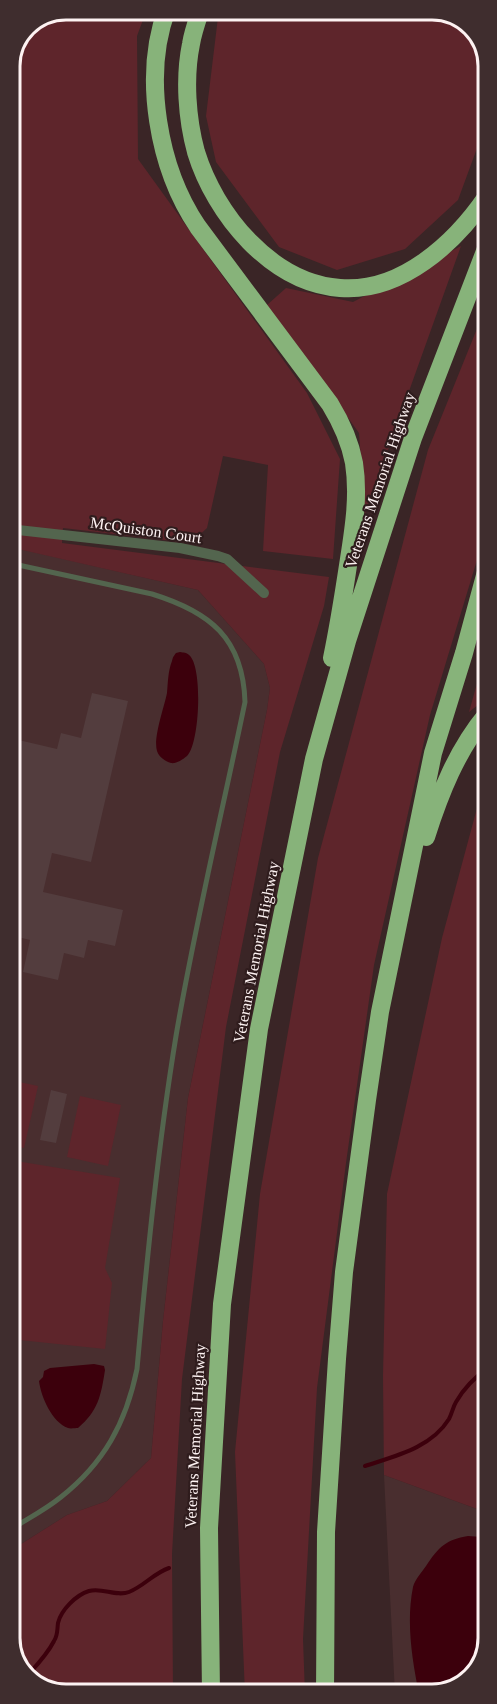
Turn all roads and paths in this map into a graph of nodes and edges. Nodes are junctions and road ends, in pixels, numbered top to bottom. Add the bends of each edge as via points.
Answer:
1 (164, 20) edge
2 (198, 20) edge
3 (477, 208) edge
4 (477, 270) edge
5 (20, 530) edge
6 (20, 565) edge
7 (264, 593) dead end
8 (477, 605) edge
9 (335, 683) junction
10 (477, 728) edge
11 (413, 852) junction
12 (20, 1524) edge
13 (211, 1684) edge
14 (325, 1684) edge

1 - 9 highway via 158,46 156,93 162,140 176,185 198,227 330,404 350,447 356,478 356,510 331,665
2 - 3 highway via 190,45 188,75 197,154 234,224 279,268 338,288 370,286 414,268 439,249
4 - 9 highway, Veterans Memorial Highway via 413,438
5 - 7 street, McQuiston Court via 218,556 227,559
6 - 12 lane via 152,594 198,613 228,639 244,683 245,702 176,1038 132,1390 114,1436 94,1465 58,1499
8 - 11 highway via 433,753
9 - 13 highway, Veterans Memorial Highway via 314,759 260,1029 222,1304 209,1528
10 - 11 highway via 447,778 425,838
11 - 14 highway via 380,1011 344,1272 326,1532

